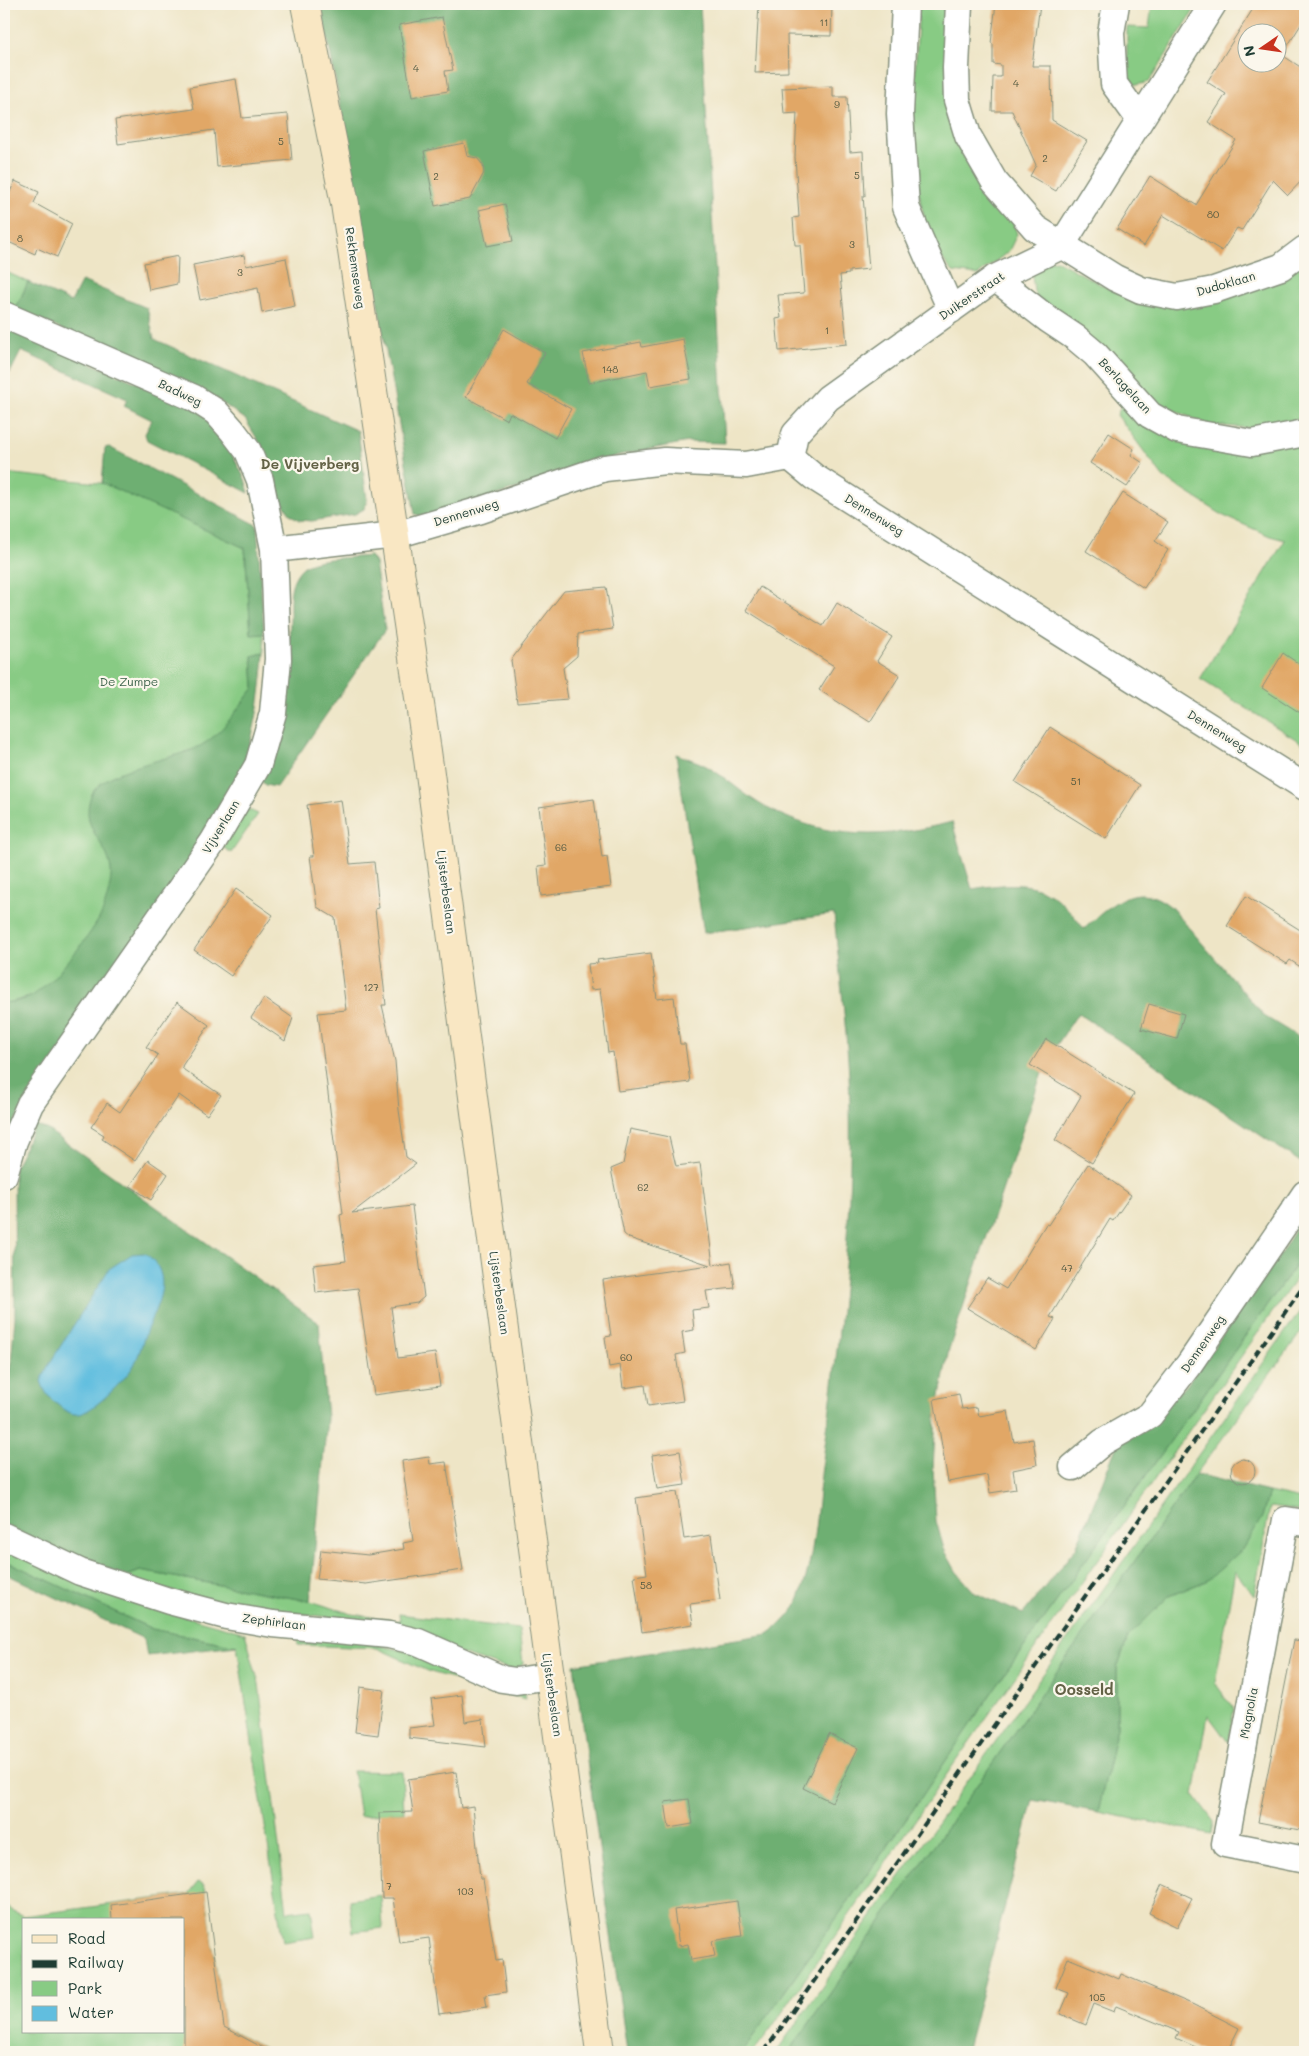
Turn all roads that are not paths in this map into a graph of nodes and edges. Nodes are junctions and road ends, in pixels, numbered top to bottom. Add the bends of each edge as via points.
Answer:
1 (305, 4) edge
2 (905, 4) edge
3 (959, 4) edge
4 (1116, 4) edge
5 (1213, 4) edge
6 (1140, 120) junction
7 (1061, 246) junction
8 (1305, 249) edge
9 (995, 278) junction
10 (951, 310) junction
11 (4, 315) edge
12 (1305, 433) edge
13 (790, 457) junction
14 (394, 535) junction
15 (274, 549) junction
16 (1305, 787) edge
17 (4, 1175) edge
18 (1305, 1194) edge
19 (1073, 1467) dead end
20 (1305, 1523) edge
21 (4, 1536) edge
22 (550, 1676) junction
23 (1305, 1860) edge
24 (600, 2052) edge

1 - 14 street, Rekhemseweg via 345,204
2 - 10 street via 900,114 906,208
3 - 7 street, Dudoklaan via 957,100 968,136 994,181 1035,228
4 - 6 street via 1111,33 1114,84
5 - 6 street
6 - 7 street
7 - 8 street, Dudoklaan via 1141,290 1176,296 1214,290 1281,267
7 - 9 street, Duikerstraat
9 - 10 street, Duikerstraat
9 - 12 street, Berlagelaan via 1076,338 1095,354 1150,415 1177,430 1252,443
10 - 13 street, Duikerstraat via 828,398 796,434
11 - 15 street, Badweg via 194,398 216,412 248,451 260,480
13 - 14 street, Dennenweg via 746,465 665,461 605,468 481,510
13 - 16 street, Dennenweg via 814,477
14 - 15 street
14 - 22 street, Lijsterbeslaan via 427,750
15 - 17 street, Vijverlaan via 278,659 273,712 258,765 213,842 30,1104
18 - 19 street, Dennenweg via 1190,1363 1150,1415 1103,1442
20 - 23 street, Magnolia via 1286,1520 1224,1844
21 - 22 street, Zephirlaan via 80,1572 226,1616 273,1624 389,1635 418,1642 502,1679 516,1681
22 - 24 street, Lijsterbeslaan

